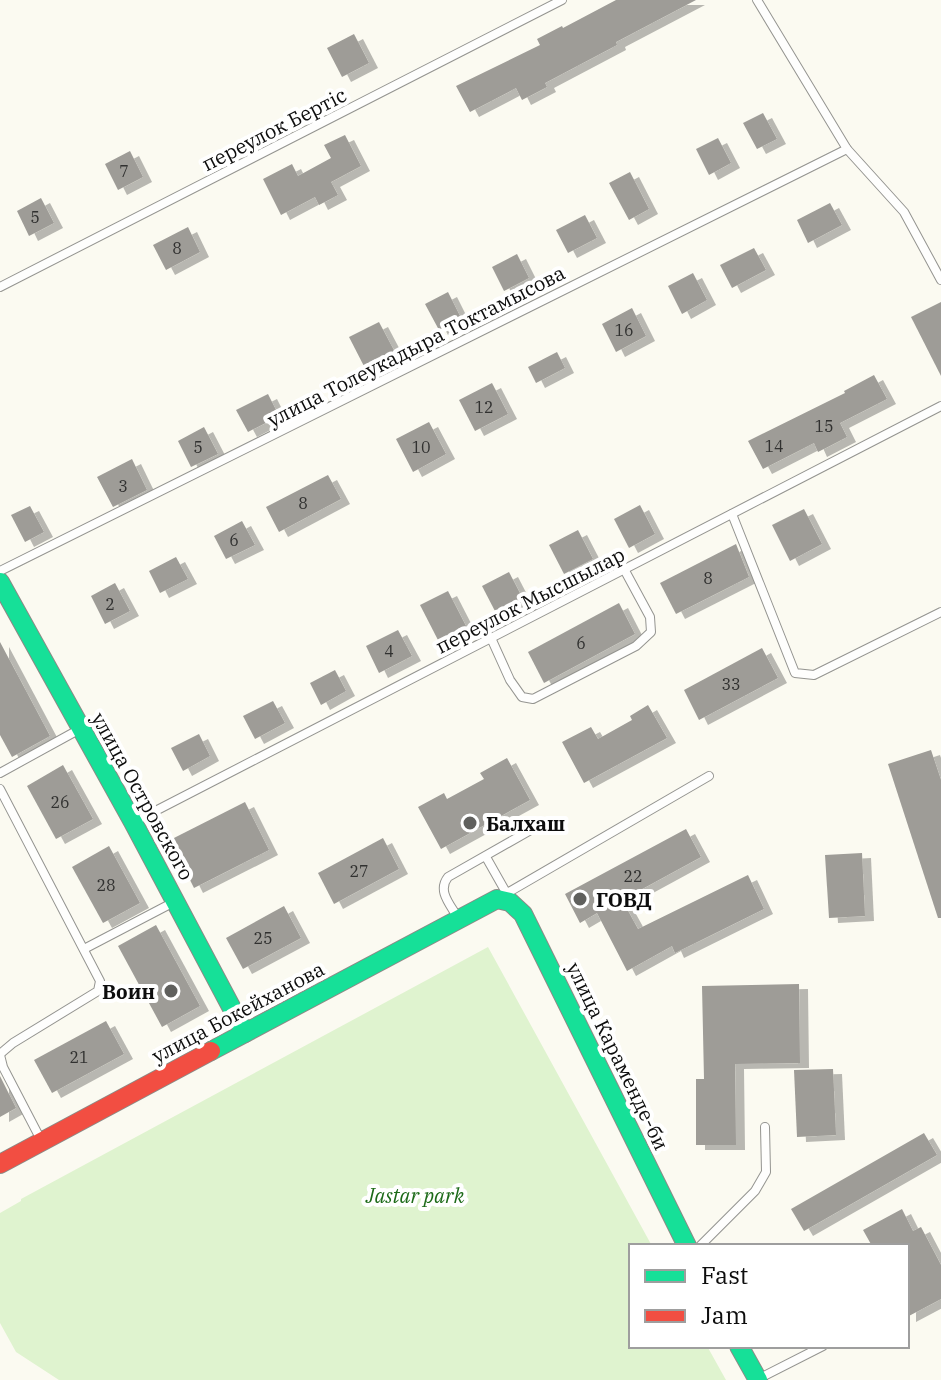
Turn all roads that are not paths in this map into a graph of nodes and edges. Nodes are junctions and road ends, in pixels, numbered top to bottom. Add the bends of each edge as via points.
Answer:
1 (562, 0) edge
2 (757, 0) edge
3 (847, 149) junction
4 (941, 280) edge
5 (0, 287) edge
6 (941, 406) edge
7 (732, 514) junction
8 (624, 569) junction
9 (0, 571) edge
10 (0, 582) edge
11 (941, 612) edge
12 (491, 638) junction
13 (81, 728) junction
14 (0, 773) edge
15 (709, 776) dead end
16 (0, 789) edge
17 (133, 822) junction
18 (543, 823) dead end
19 (486, 857) junction
20 (502, 896) junction
21 (175, 902) junction
22 (458, 918) junction
23 (84, 949) junction
24 (245, 1033) junction
25 (0, 1054) edge
26 (765, 1127) dead end
27 (42, 1142) junction
28 (0, 1164) edge
29 (686, 1244) edge
30 (702, 1244) edge
31 (740, 1348) edge
32 (819, 1348) edge
33 (758, 1379) edge

1 - 5 lane, переулок Бертіс
2 - 3 lane
3 - 4 lane via 904,212
3 - 9 lane, улица Толеукадыра Токтамысова
6 - 7 lane, переулок Мысшылар
7 - 8 lane, переулок Мысшылар
7 - 11 lane via 795,673 814,675
8 - 12 lane, переулок Мысшылар
8 - 12 lane via 650,617 651,632 636,646 533,699 522,697 510,680
10 - 13 street, улица Островского
12 - 17 lane, переулок Мысшылар
13 - 14 lane
13 - 17 street, улица Островского
15 - 20 lane
16 - 23 lane
17 - 21 street, улица Островского
18 - 19 lane
19 - 20 lane
19 - 22 lane via 443,883 442,891
20 - 22 street, улица Бокейханова
20 - 29 street, улица Караменде-би via 523,914
21 - 23 lane
21 - 24 street, улица Островского
22 - 24 street, улица Бокейханова
23 - 25 lane via 100,981 98,991
24 - 27 street, улица Бокейханова
25 - 27 lane
26 - 30 lane via 766,1172 755,1191
27 - 28 street, улица Бокейханова
31 - 33 street
32 - 33 lane

